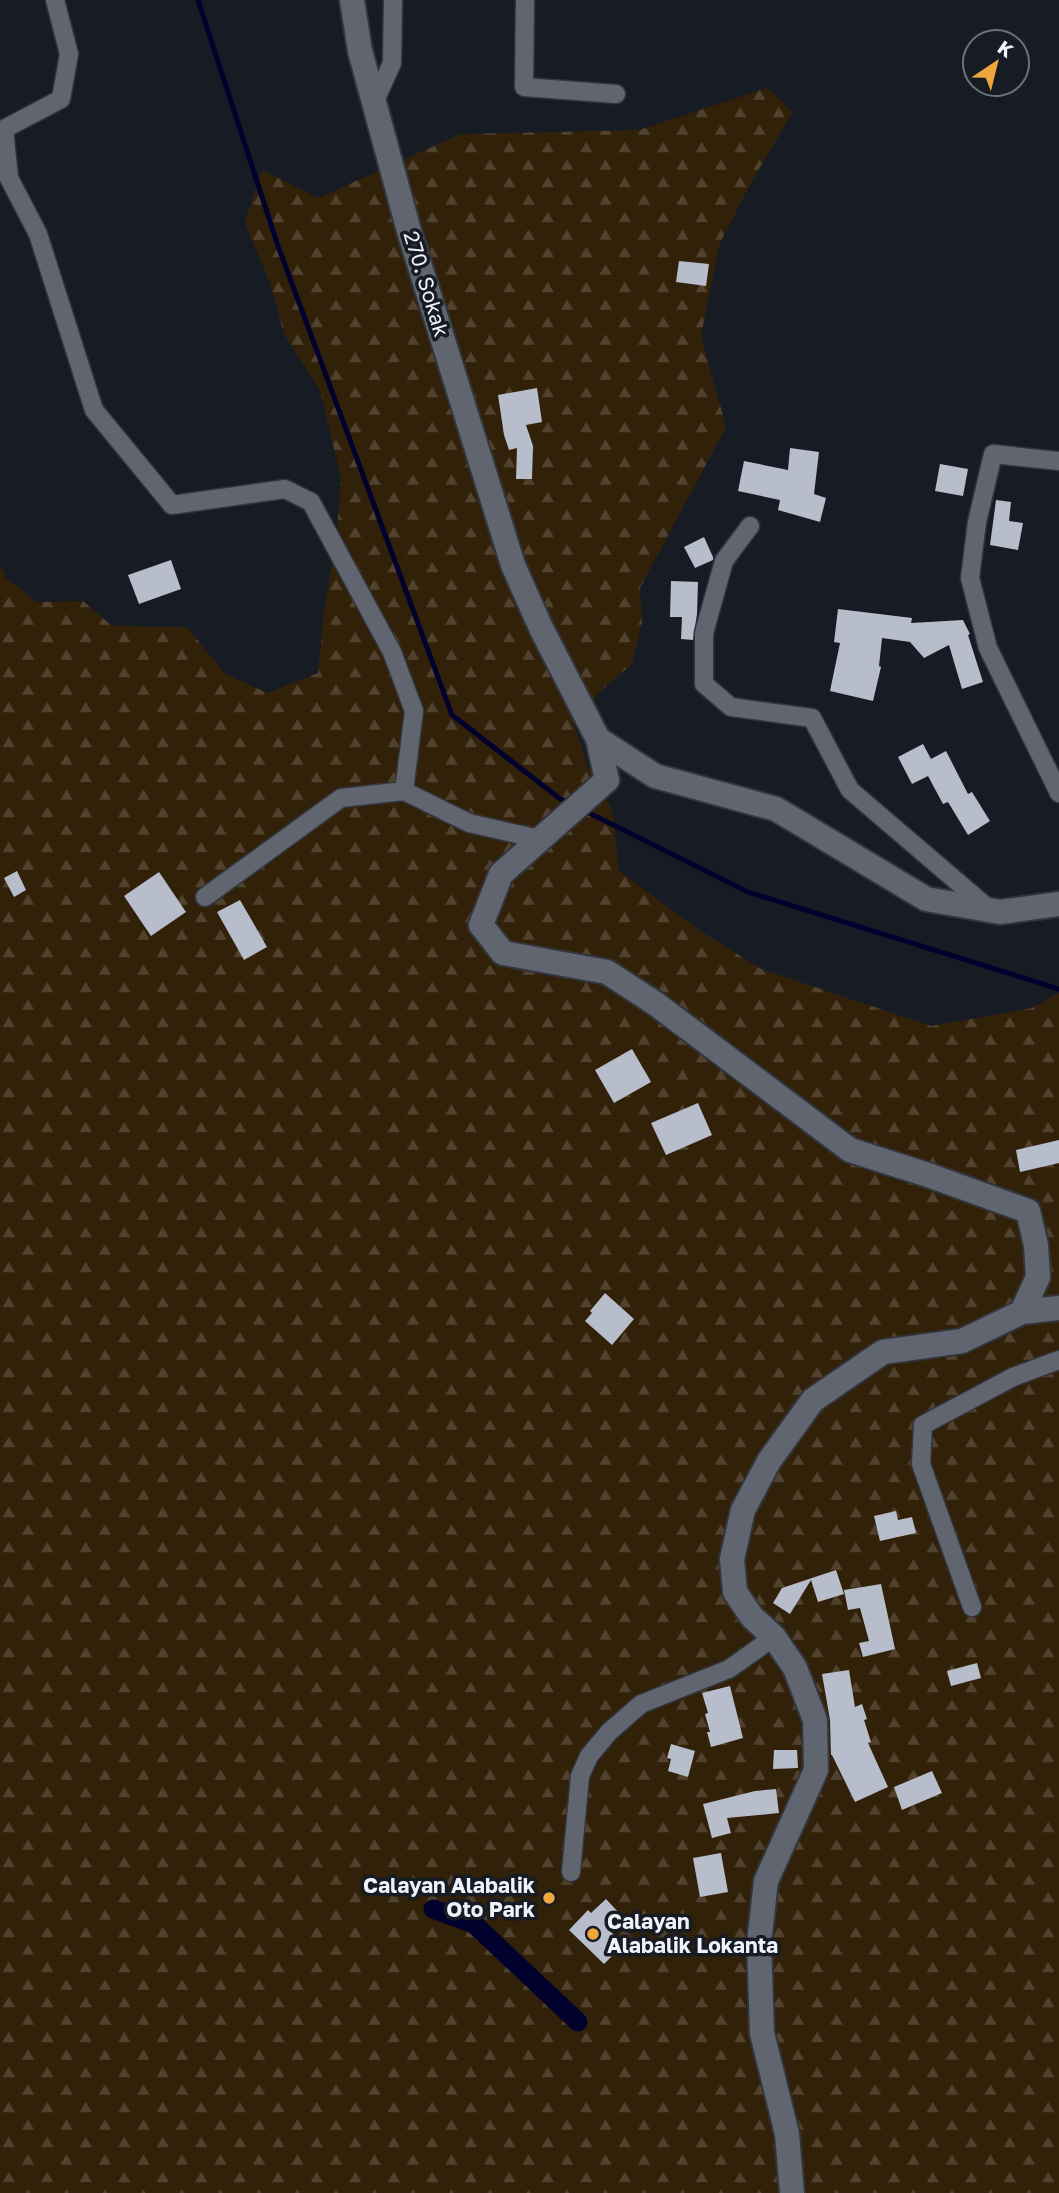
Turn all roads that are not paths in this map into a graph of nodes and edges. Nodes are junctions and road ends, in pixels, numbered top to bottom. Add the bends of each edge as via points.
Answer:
1 (55, 0) edge
2 (352, 0) edge
3 (393, 0) edge
4 (526, 0) edge
5 (616, 94) dead end
6 (374, 103) junction
7 (1059, 461) edge
8 (750, 526) dead end
9 (598, 739) junction
10 (404, 791) junction
11 (1059, 793) edge
12 (539, 839) junction
13 (205, 897) dead end
14 (1059, 904) edge
15 (990, 911) junction
16 (1059, 1308) edge
17 (1022, 1312) junction
18 (1059, 1360) edge
19 (972, 1607) dead end
20 (774, 1637) junction
21 (571, 1872) dead end
22 (794, 2191) edge

1 - 10 street via 69,54 61,99 4,130 9,178 38,234 94,410 172,505 285,489 311,502 392,652 414,712
2 - 6 street, 270. Sokak
3 - 6 street via 392,63
4 - 5 street via 524,87
6 - 9 street, 270. Sokak via 513,565
7 - 11 street via 993,454 970,578 988,648
8 - 15 street via 724,561 705,633 704,684 731,707 812,718 850,790
9 - 12 street, 270. Sokak via 607,780
9 - 15 street via 655,776 776,810 926,900
10 - 12 street via 469,823
10 - 13 street via 341,798
12 - 17 street via 501,874 481,925 503,953 607,972 850,1150 1028,1211 1038,1277
14 - 15 street
16 - 17 street
17 - 20 street via 962,1341 883,1352 813,1400 769,1461 743,1510 732,1559 735,1592 752,1617
18 - 19 street via 1013,1377 923,1424 921,1464
20 - 21 street via 729,1669 641,1704 609,1732 580,1776
20 - 22 street via 795,1668 815,1720 816,1770 766,1881 759,1943 762,2033 787,2134

